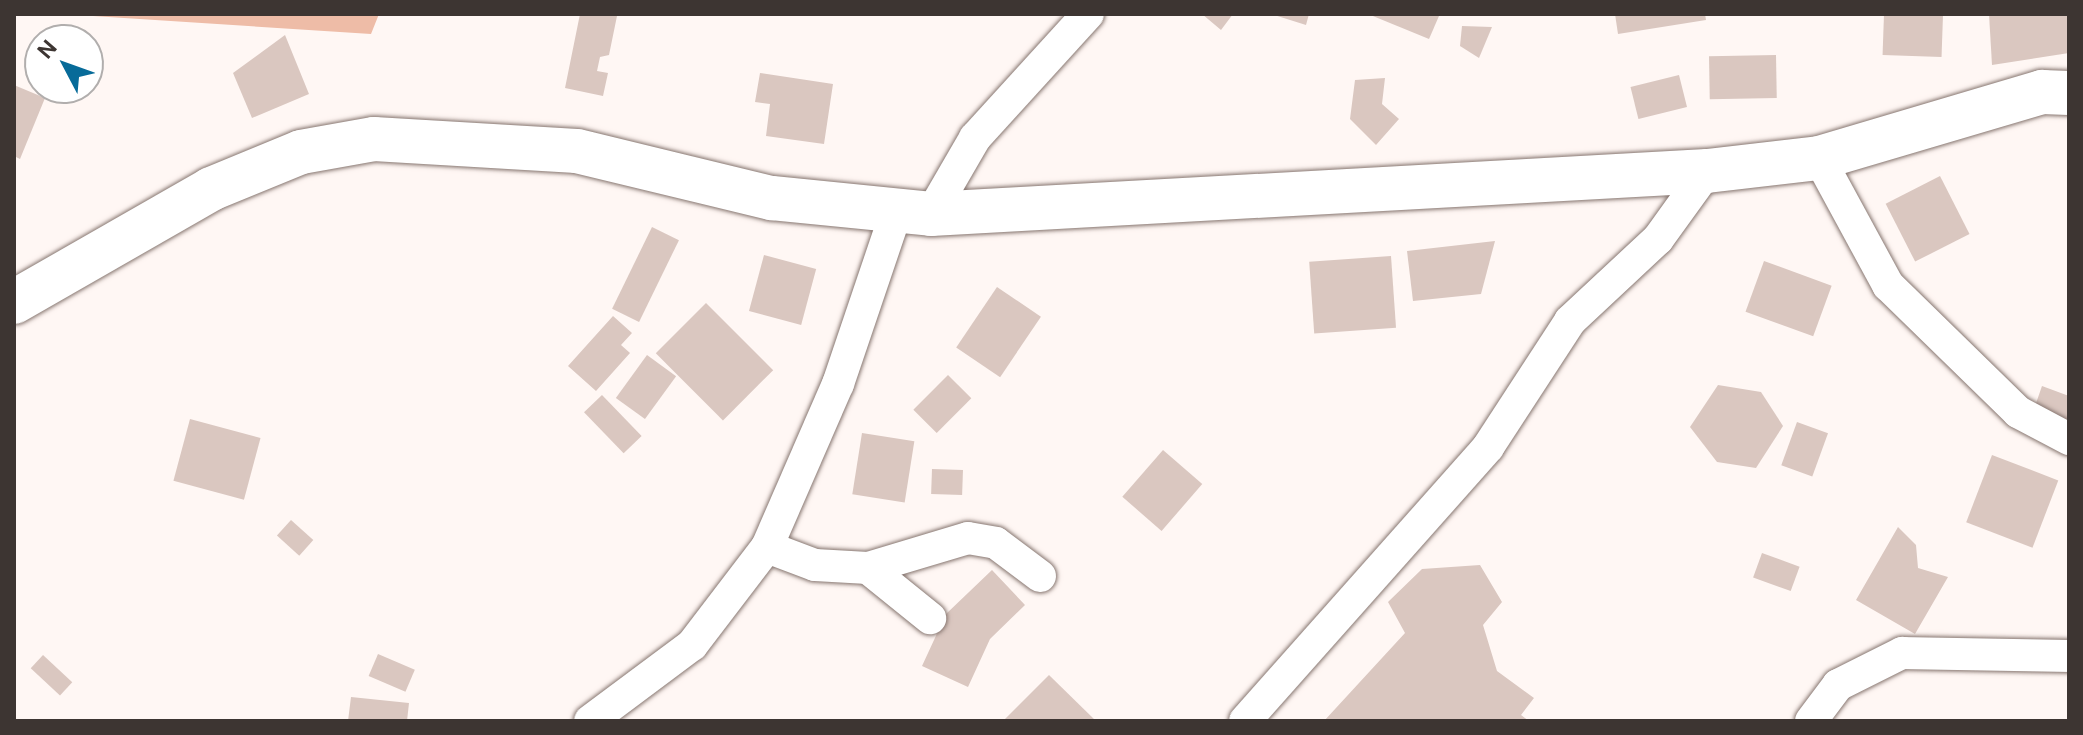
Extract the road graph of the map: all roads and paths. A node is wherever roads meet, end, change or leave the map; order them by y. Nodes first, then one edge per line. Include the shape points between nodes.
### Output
1 (1088, 14) edge
2 (2069, 93) edge
3 (1819, 158) junction
4 (1707, 171) junction
5 (914, 214) junction
6 (14, 302) edge
7 (2069, 439) edge
8 (767, 547) junction
9 (868, 568) junction
10 (1040, 576) dead end
11 (930, 618) dead end
12 (2069, 656) edge
13 (590, 721) edge
14 (1245, 721) edge
15 (1811, 721) edge

1 - 5 street
2 - 3 main road via 2042,92
3 - 4 main road
3 - 7 street via 1888,285 2018,412
4 - 5 main road
4 - 14 street via 1658,239 1570,321 1488,447
5 - 6 main road via 772,198 577,151 374,139 301,152 211,189
5 - 8 street
8 - 9 street via 815,565
8 - 13 street via 692,645
9 - 10 street via 968,538 996,543
9 - 11 street
12 - 15 street via 1902,653 1838,685

